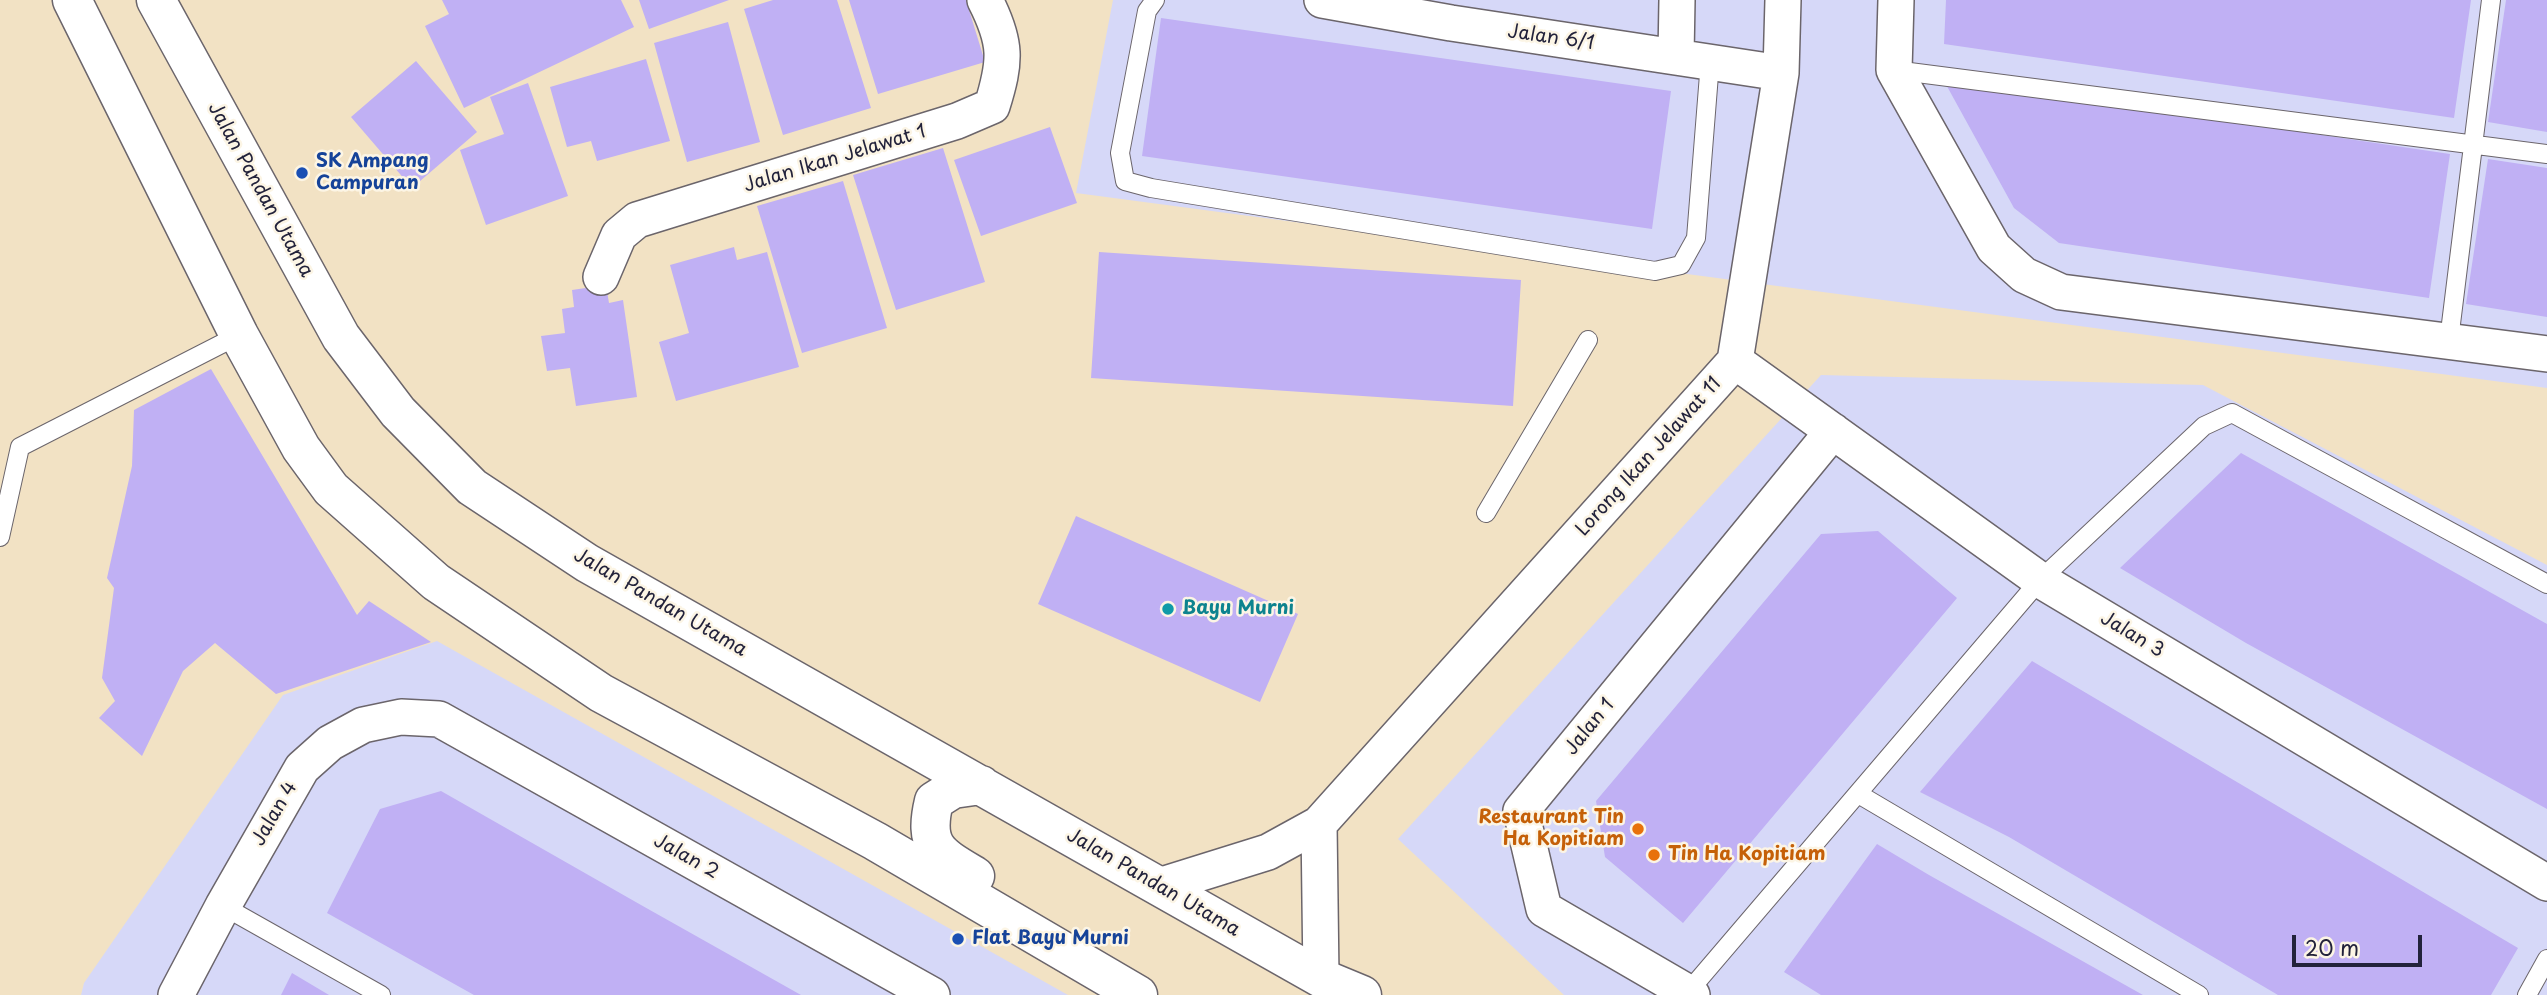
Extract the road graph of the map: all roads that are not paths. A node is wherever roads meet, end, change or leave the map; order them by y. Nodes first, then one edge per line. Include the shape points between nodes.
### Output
1 (72, 0) edge
2 (159, 0) edge
3 (985, 0) edge
4 (1155, 0) edge
5 (1322, 0) edge
6 (1677, 0) edge
7 (1783, 0) edge
8 (1896, 0) edge
9 (2491, 0) edge
10 (1451, 12) edge
11 (1675, 57) junction
12 (1710, 62) junction
13 (1894, 70) junction
14 (1781, 74) junction
15 (2473, 144) junction
16 (2547, 153) edge
17 (601, 277) dead end
18 (240, 335) junction
19 (1588, 340) dead end
20 (2449, 340) junction
21 (2547, 354) edge
22 (1735, 361) junction
23 (1833, 431) junction
24 (1486, 513) dead end
25 (0, 537) edge
26 (2040, 580) junction
27 (2547, 584) edge
28 (439, 719) joint
29 (981, 785) junction
30 (1860, 795) junction
31 (1319, 824) junction
32 (2547, 883) edge
33 (1159, 886) junction
34 (223, 906) junction
35 (2547, 959) edge
36 (1104, 976) junction
37 (1331, 987) edge
38 (1690, 994) edge
39 (176, 995) edge
40 (381, 995) edge
41 (932, 995) edge
42 (1138, 995) edge
43 (1362, 995) edge
44 (2199, 995) edge
45 (2527, 995) edge

1 - 18 main road
2 - 29 main road, Jalan Pandan Utama via 341,337 398,412 472,486 587,563
3 - 17 street, Jalan Ikan Jelawat 1 via 998,26 1003,69 992,106 957,121 637,220 619,235
4 - 12 lane via 1147,11 1120,153 1125,181 1655,271 1681,265 1696,238
5 - 10 street, Jalan 6/1
6 - 11 street
7 - 14 street, Lorong Ikan Jelawat 11
8 - 13 street
9 - 15 lane
10 - 11 street, Jalan 6/1
11 - 12 street, Jalan 6/1
12 - 14 street, Jalan 6/1
13 - 15 lane
13 - 20 street via 1994,248 2024,275 2061,292
14 - 22 street, Lorong Ikan Jelawat 11
15 - 16 lane
15 - 20 lane
18 - 25 lane via 20,447
18 - 36 main road via 301,448 331,489 436,582 601,693 875,841
19 - 24 lane
20 - 21 street
22 - 23 street, Jalan 3
22 - 31 street, Lorong Ikan Jelawat 11
23 - 26 street, Jalan 3
23 - 38 street, Jalan 1 via 1521,811 1544,909
26 - 27 lane via 2204,426 2232,413
26 - 30 lane
26 - 32 street, Jalan 3
28 - 34 street, Jalan 4 via 401,717 363,724 330,743 302,768
28 - 41 street, Jalan 2
29 - 33 main road, Jalan Pandan Utama
29 - 36 main road via 953,789 934,802 928,827 940,855 1069,933
30 - 38 lane
30 - 44 lane
31 - 33 street, Lorong Ikan Jelawat 11 via 1268,852
31 - 37 street
33 - 37 main road, Jalan Pandan Utama
34 - 39 street, Jalan 4
34 - 40 lane
35 - 45 lane
36 - 42 main road
37 - 43 main road, Jalan Pandan Utama

